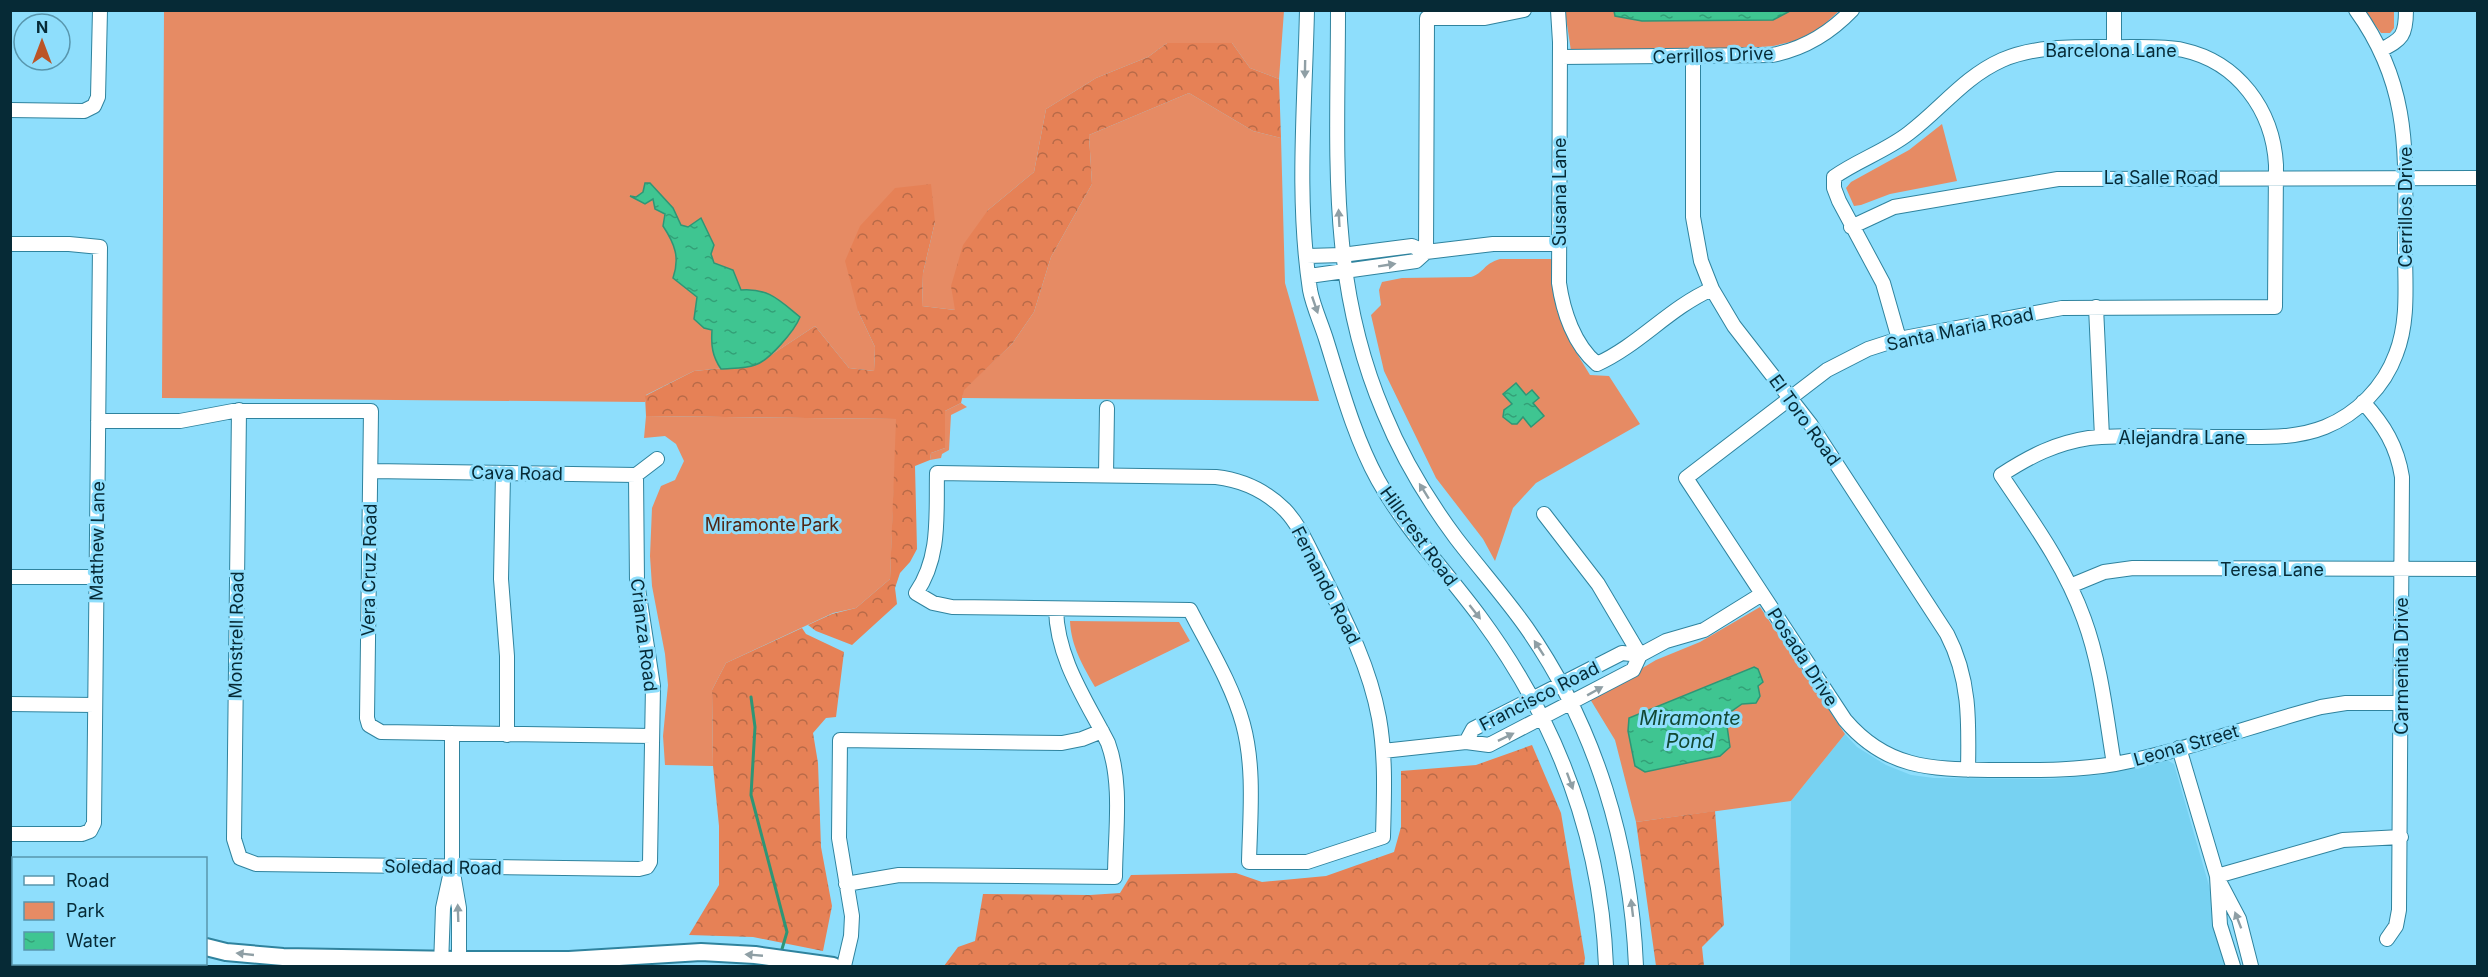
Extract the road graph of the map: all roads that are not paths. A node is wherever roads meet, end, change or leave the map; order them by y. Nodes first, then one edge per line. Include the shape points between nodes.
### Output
1 (100, 10) edge
2 (1307, 10) edge
3 (1338, 10) edge
4 (1524, 10) edge
5 (1558, 10) edge
6 (1852, 10) edge
7 (2114, 10) edge
8 (2356, 10) edge
9 (2406, 10) edge
10 (2114, 48) junction
11 (2380, 50) junction
12 (1560, 57) junction
13 (1693, 57) junction
14 (10, 111) edge
15 (2276, 178) junction
16 (2405, 178) junction
17 (2478, 178) edge
18 (1851, 227) junction
19 (10, 244) edge
20 (1559, 244) junction
21 (1426, 252) junction
22 (1342, 255) junction
23 (1307, 256) junction
24 (1344, 272) junction
25 (1309, 276) junction
26 (1712, 289) junction
27 (2096, 307) junction
28 (2275, 307) joint
29 (1899, 339) junction
30 (1790, 397) junction
31 (2363, 402) junction
32 (1107, 408) dead end
33 (238, 410) junction
34 (98, 421) junction
35 (2102, 436) junction
36 (657, 459) dead end
37 (371, 471) junction
38 (503, 473) junction
39 (636, 475) junction
40 (1106, 475) junction
41 (1686, 478) joint
42 (1544, 514) dead end
43 (2402, 569) junction
44 (2478, 569) edge
45 (10, 577) edge
46 (96, 577) junction
47 (2070, 586) junction
48 (1762, 594) junction
49 (1056, 609) junction
50 (1640, 655) junction
51 (1562, 685) junction
52 (1534, 699) junction
53 (2401, 703) junction
54 (10, 704) edge
55 (1572, 704) junction
56 (95, 705) junction
57 (1544, 718) junction
58 (1102, 731) junction
59 (452, 733) junction
60 (507, 735) junction
61 (652, 736) junction
62 (1466, 742) junction
63 (2179, 748) junction
64 (1383, 751) junction
65 (2114, 764) junction
66 (1968, 770) junction
67 (10, 834) edge
68 (2401, 837) junction
69 (240, 858) joint
70 (452, 867) junction
71 (647, 867) joint
72 (2217, 876) junction
73 (846, 884) junction
74 (2387, 939) dead end
75 (207, 947) edge
76 (442, 963) edge
77 (459, 963) edge
78 (833, 966) edge
79 (844, 966) edge
80 (1606, 966) edge
81 (1636, 966) edge
82 (2233, 966) edge
83 (2251, 966) edge

1 - 14 street via 98,97 94,106 84,111
2 -> 23 street, Hillcrest Road via 1303,208
22 -> 3 street, Hillcrest Road via 1338,200
4 - 21 street via 1485,18 1428,18
5 - 12 street, Susana Lane
6 - 13 street, Cerrillos Drive via 1825,34 1783,53
7 - 10 street
8 - 11 street, Cerrillos Drive
9 - 11 street via 2402,36
10 - 15 street, Barcelona Lane via 2182,50 2234,74 2250,91 2267,120 2274,142
10 - 18 street, Barcelona Lane via 2040,49 1994,64 1963,84 1905,137 1834,177 1834,188
11 - 16 street, Cerrillos Drive via 2401,110
12 - 13 street, Cerrillos Drive
12 - 20 street, Susana Lane
13 - 26 street, El Toro Road via 1693,217 1699,254
15 - 16 street, La Salle Road
15 - 18 street, La Salle Road via 2096,177 2040,181 1894,207
15 - 28 street, Barcelona Lane
16 - 17 street, La Salle Road
16 - 31 street, Cerrillos Drive via 2403,331 2391,365
18 - 29 street via 1882,283
19 - 34 street, Matthew Lane via 100,248
20 - 21 street via 1492,244
20 - 26 street, Susana Lane via 1559,282 1564,306 1588,357 1597,364 1627,347 1684,303
21 - 22 street via 1412,246
24 -> 21 street via 1416,261
22 - 23 street
22 - 24 street, Hillcrest Road
23 - 25 street, Hillcrest Road
24 - 25 street
51 -> 24 street, Hillcrest Road via 1518,617 1442,518 1405,458 1367,368
25 -> 52 street, Hillcrest Road via 1310,292 1356,432 1378,480 1415,536 1499,643
26 - 30 street, El Toro Road via 1730,320
27 - 28 street, Santa Maria Road
27 - 29 street, Santa Maria Road via 2046,311
27 - 35 street
29 - 30 street, Santa Maria Road via 1839,363
30 - 41 street, Santa Maria Road
30 - 66 street, El Toro Road via 1953,645 1967,694
31 - 35 street, Alejandra Lane via 2337,421 2296,435
31 - 43 street, Carmenita Drive via 2385,429 2398,457
32 - 40 street
33 - 34 street via 180,421
33 - 37 street, Vera Cruz Road via 371,411
33 - 69 street, Monstrell Road via 234,839
34 - 46 street, Matthew Lane
35 - 47 street, Alejandra Lane via 2053,446 2001,475
36 - 39 street
37 - 38 street, Cava Road
37 - 59 street, Vera Cruz Road via 367,718 372,728 381,732
38 - 39 street, Cava Road
38 - 60 street via 501,583 507,656
39 - 61 street, Crianza Road via 636,574 652,674
40 - 49 street, Fernando Road via 937,473 934,548 916,593 944,606
40 - 64 street, Fernando Road via 1224,478 1256,489 1286,511 1362,656 1377,709
41 - 48 street, Posada Drive
42 - 50 street via 1598,584
43 - 44 street, Teresa Lane
43 - 47 street, Teresa Lane via 2123,569
43 - 53 street, Carmenita Drive
45 - 46 street
46 - 56 street, Matthew Lane
47 - 65 street via 2095,657
48 - 50 street, Francisco Road via 1713,626 1666,641
48 - 66 street, Posada Drive via 1838,711 1861,737 1911,764
49 - 58 street via 1063,655
49 - 64 street, Fernando Road via 1190,610 1234,697 1244,726 1250,764 1249,862 1308,862 1383,837
50 - 51 street, Francisco Road via 1622,653
55 -> 50 street, Francisco Road via 1633,670
51 - 52 street, Francisco Road
51 - 55 street, Hillcrest Road
52 - 57 street, Hillcrest Road
52 - 62 street, Francisco Road via 1473,729
53 - 63 street, Leona Street via 2321,707
53 - 68 street, Carmenita Drive
54 - 56 street
55 - 57 street, Francisco Road
81 -> 55 street, Hillcrest Road via 1631,899 1620,841 1597,763
56 - 67 street, Matthew Lane via 94,823 82,834
62 -> 57 street, Francisco Road via 1490,746
57 -> 80 street, Hillcrest Road via 1570,778 1589,842 1600,899
58 - 73 street via 1062,743 840,740 839,838
58 - 73 street via 1115,775 1115,877 900,874
59 - 60 street
59 - 70 street
60 - 61 street
61 - 71 street, Crianza Road
62 - 64 street
63 - 65 street, Leona Street
63 - 72 street
65 - 66 street, Leona Street via 2055,770
68 - 72 street via 2343,840
68 - 74 street, Carmenita Drive via 2396,926
69 - 70 street, Soledad Road via 263,865
70 - 71 street, Soledad Road
70 - 76 street via 443,908
77 -> 70 street via 459,908
72 - 82 street via 2220,926
83 -> 72 street via 2239,919
73 - 79 street via 852,928
76 -> 75 main road via 283,957
76 - 77 main road
78 -> 77 main road via 702,952

